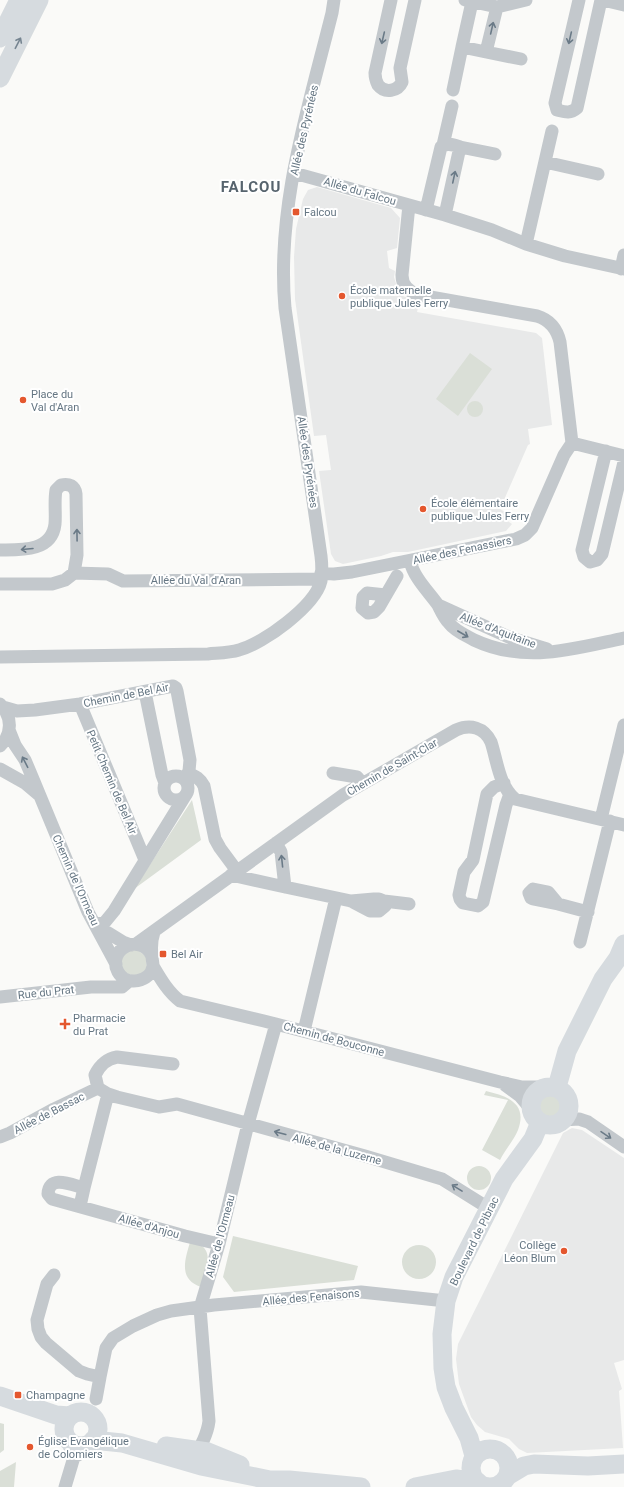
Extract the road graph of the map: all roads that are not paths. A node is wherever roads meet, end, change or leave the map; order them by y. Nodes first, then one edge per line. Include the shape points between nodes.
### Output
1 (19, 0) edge
2 (39, 0) edge
3 (334, 0) edge
4 (391, 0) edge
5 (415, 0) edge
6 (526, 0) edge
7 (579, 0) edge
8 (602, 0) edge
9 (468, 1) edge
10 (624, 5) edge
11 (496, 7) junction
12 (0, 38) edge
13 (462, 47) junction
14 (486, 52) junction
15 (521, 59) dead end
16 (562, 72) junction
17 (584, 77) junction
18 (0, 78) edge
19 (453, 90) dead end
20 (452, 106) dead end
21 (552, 131) dead end
22 (443, 145) junction
23 (460, 147) junction
24 (495, 154) dead end
25 (545, 162) junction
26 (294, 173) junction
27 (598, 174) dead end
28 (409, 205) junction
29 (426, 210) junction
30 (445, 215) junction
31 (526, 244) junction
32 (624, 255) edge
33 (622, 269) edge
34 (572, 443) junction
35 (606, 451) junction
36 (624, 456) edge
37 (624, 462) edge
38 (0, 550) edge
39 (410, 561) junction
40 (379, 567) junction
41 (74, 573) junction
42 (416, 574) junction
43 (321, 576) junction
44 (397, 576) junction
45 (0, 584) edge
46 (386, 595) dead end
47 (624, 638) edge
48 (0, 657) edge
49 (145, 692) junction
50 (80, 704) junction
51 (1, 705) edge
52 (35, 710) junction
53 (624, 725) edge
54 (10, 728) junction
55 (0, 746) edge
56 (620, 755) edge
57 (0, 769) edge
58 (333, 773) dead end
59 (186, 777) junction
60 (166, 783) junction
61 (362, 783) junction
62 (507, 788) junction
63 (38, 794) junction
64 (168, 796) junction
65 (185, 796) junction
66 (170, 820) junction
67 (606, 820) junction
68 (624, 825) edge
69 (276, 843) junction
70 (145, 860) junction
71 (470, 865) junction
72 (490, 870) junction
73 (234, 873) junction
74 (285, 887) junction
75 (336, 898) junction
76 (409, 904) dead end
77 (558, 904) dead end
78 (588, 912) junction
79 (96, 925) junction
80 (154, 932) junction
81 (580, 942) dead end
82 (134, 944) junction
83 (622, 954) edge
84 (152, 961) junction
85 (116, 966) junction
86 (132, 981) junction
87 (91, 988) junction
88 (171, 992) junction
89 (2, 997) edge
90 (276, 1024) junction
91 (304, 1031) junction
92 (173, 1064) dead end
93 (500, 1082) junction
94 (551, 1087) junction
95 (103, 1091) junction
96 (536, 1116) junction
97 (563, 1120) junction
98 (248, 1124) junction
99 (0, 1137) edge
100 (624, 1147) edge
101 (84, 1188) junction
102 (80, 1206) junction
103 (490, 1209) junction
104 (219, 1244) junction
105 (54, 1275) dead end
106 (446, 1301) junction
107 (200, 1308) junction
108 (100, 1376) junction
109 (0, 1396) edge
110 (96, 1399) dead end
111 (0, 1408) edge
112 (79, 1437) junction
113 (198, 1450) junction
114 (150, 1452) junction
115 (624, 1464) edge
116 (494, 1472) edge
117 (289, 1480) junction
118 (65, 1487) edge
119 (361, 1487) edge
120 (415, 1487) edge

1 - 12 street
18 -> 2 street
3 - 26 street, Allée des Pyrénées
4 -> 5 street via 375,73 382,89 389,90 396,89 402,82 400,68
6 - 11 street
7 -> 16 street
8 - 10 street
8 - 17 street
9 - 11 street
9 - 13 street
14 -> 11 street
13 - 14 street
13 - 19 street
14 - 15 street
16 - 17 street
16 - 17 street via 555,107 567,113 577,108
20 - 22 street
21 - 25 street
22 - 23 street
22 - 29 street
23 - 24 street
30 -> 23 street
25 - 27 street
25 - 31 street
26 - 28 street, Allée du Falcou
26 - 43 street, Allée des Pyrénées via 284,231 283,290 321,556
28 - 29 street, Allée du Falcou
28 - 34 street via 402,274 409,291 536,316 553,326 560,342
29 - 30 street, Allée du Falcou
30 - 31 street, Allée du Falcou
31 - 33 street, Allée du Falcou
32 - 33 street, Allée du Falcou
34 - 35 street
34 - 39 street, Allée des Fenassiers via 564,455 532,528 525,535
35 - 36 street
35 - 37 street via 582,550 584,557 590,562 597,560 602,554
41 -> 38 street via 77,555 76,490 70,484 62,485 56,490 55,524 48,540 34,548
39 - 40 street, Allée des Fenassiers
39 - 42 street, Allée d'Aquitaine
40 - 43 street, Allée des Fenassiers
40 - 44 street
41 - 43 street, Allée du Val d'Aran via 108,574 123,581
41 - 45 street via 65,580 52,584
42 - 44 street via 404,578
42 - 47 street, Allée d'Aquitaine via 438,605 522,642 560,651
43 - 48 street, Allée des Pyrénées via 315,592 289,621 256,643 240,650 208,654
44 - 46 street
49 - 50 street, Chemin de Bel Air
49 - 59 street, Chemin de Bel Air via 169,686 176,688 190,760
49 - 60 street via 162,775
50 - 52 street, Chemin de Bel Air
50 - 70 street, Petit Chemin de Bel Air
51 - 52 street, Chemin de Bel Air via 17,711
51 - 54 street, Chemin de l'Ormeau via 7,714
52 - 54 street, Chemin de Bel Air via 20,717
53 - 56 street
54 - 55 street
63 -> 54 street, Chemin de l'Ormeau via 25,760 15,745
56 - 67 street
57 - 63 street, Chemin de l'Ormeau via 25,783
58 - 61 street via 357,777
59 - 60 street via 177,776 168,779
59 - 65 street, Chemin de Bel Air via 188,788
59 - 73 street via 191,774 200,779 204,786 215,839
60 - 64 street via 165,792
61 - 62 street, Chemin de Saint-Clar via 456,730 469,727 479,729 489,738
61 - 69 street, Chemin de Saint-Clar
62 - 67 street via 520,801
62 - 71 street via 494,787 487,794
62 - 72 street via 506,805
63 - 79 street, Chemin de l'Ormeau via 88,912
64 - 65 street via 176,800
64 - 66 street
65 - 66 street
66 - 70 street
67 - 68 street
67 - 78 street
69 - 73 street, Chemin de Saint-Clar
74 -> 69 street via 281,852
70 - 79 street via 110,917
71 - 72 street
71 - 72 street via 464,872 459,895 465,904 478,906 483,902
73 - 74 street
73 - 80 street, Chemin de Saint-Clar
74 - 75 street
75 - 76 street via 377,911 384,908 384,901
75 - 91 street
77 - 78 street
78 - 81 street
79 - 82 street via 123,942
79 - 85 street, Chemin de l'Ormeau
80 - 82 street, Chemin de Saint-Clar
80 - 84 street via 151,944
82 - 84 street via 146,948
82 - 85 street via 122,949 116,956
83 - 94 street via 602,979
84 - 86 street via 150,973 145,979
84 - 88 street, Chemin de Bouconne
85 - 86 street via 122,977
85 - 87 street, Rue du Prat via 106,978
86 - 87 street, Rue du Prat via 122,987
86 - 88 street, Chemin de Bouconne
87 - 89 street, Rue du Prat
88 - 90 street, Chemin de Bouconne via 180,1000
90 - 91 street, Chemin de Bouconne
90 - 98 street, Allée de l'Ormeau
91 - 93 street, Chemin de Bouconne
92 - 95 street, Allée de Bassac via 117,1057 108,1059 95,1075
93 - 94 street, Chemin de Bouconne via 522,1087
93 - 96 street, Chemin de Bouconne via 520,1096
94 - 96 street via 537,1092 534,1096 531,1104
94 - 97 street via 566,1094 569,1099 569,1110
95 - 98 street, Allée de la Luzerne via 159,1107 178,1104
95 - 99 street, Allée de Bassac via 54,1109
95 - 101 street
96 - 97 street via 552,1125
96 - 103 street, Boulevard de Pibrac via 533,1139 504,1180
97 -> 100 street via 579,1119 588,1122
103 -> 98 street, Allée de la Luzerne via 442,1179
98 - 104 street, Allée de l'Ormeau
101 - 102 street
101 - 102 street, Allée d'Anjou via 60,1182 51,1185 49,1189 48,1194 52,1199
102 - 104 street, Allée d'Anjou
103 - 106 street, Boulevard de Pibrac via 454,1277
104 - 107 street, Allée de l'Ormeau
105 - 108 street via 46,1284 37,1320 40,1334 46,1343 79,1371
106 - 107 street, Allée des Fenaisons via 361,1292
106 - 116 street, Boulevard de Pibrac via 442,1334 446,1387 469,1438
107 - 108 street via 157,1315 117,1335 106,1348
107 - 113 street, Allée de l'Ormeau via 209,1421
108 - 110 street
109 - 112 street via 56,1415
111 - 112 street via 58,1427
112 - 113 street via 102,1428 153,1444
112 - 114 street via 122,1443
112 - 118 street
113 - 114 street via 189,1456 163,1451
113 - 117 street
114 - 117 street via 232,1473 270,1480
115 - 116 street via 534,1464
116 - 120 street
117 - 119 street

